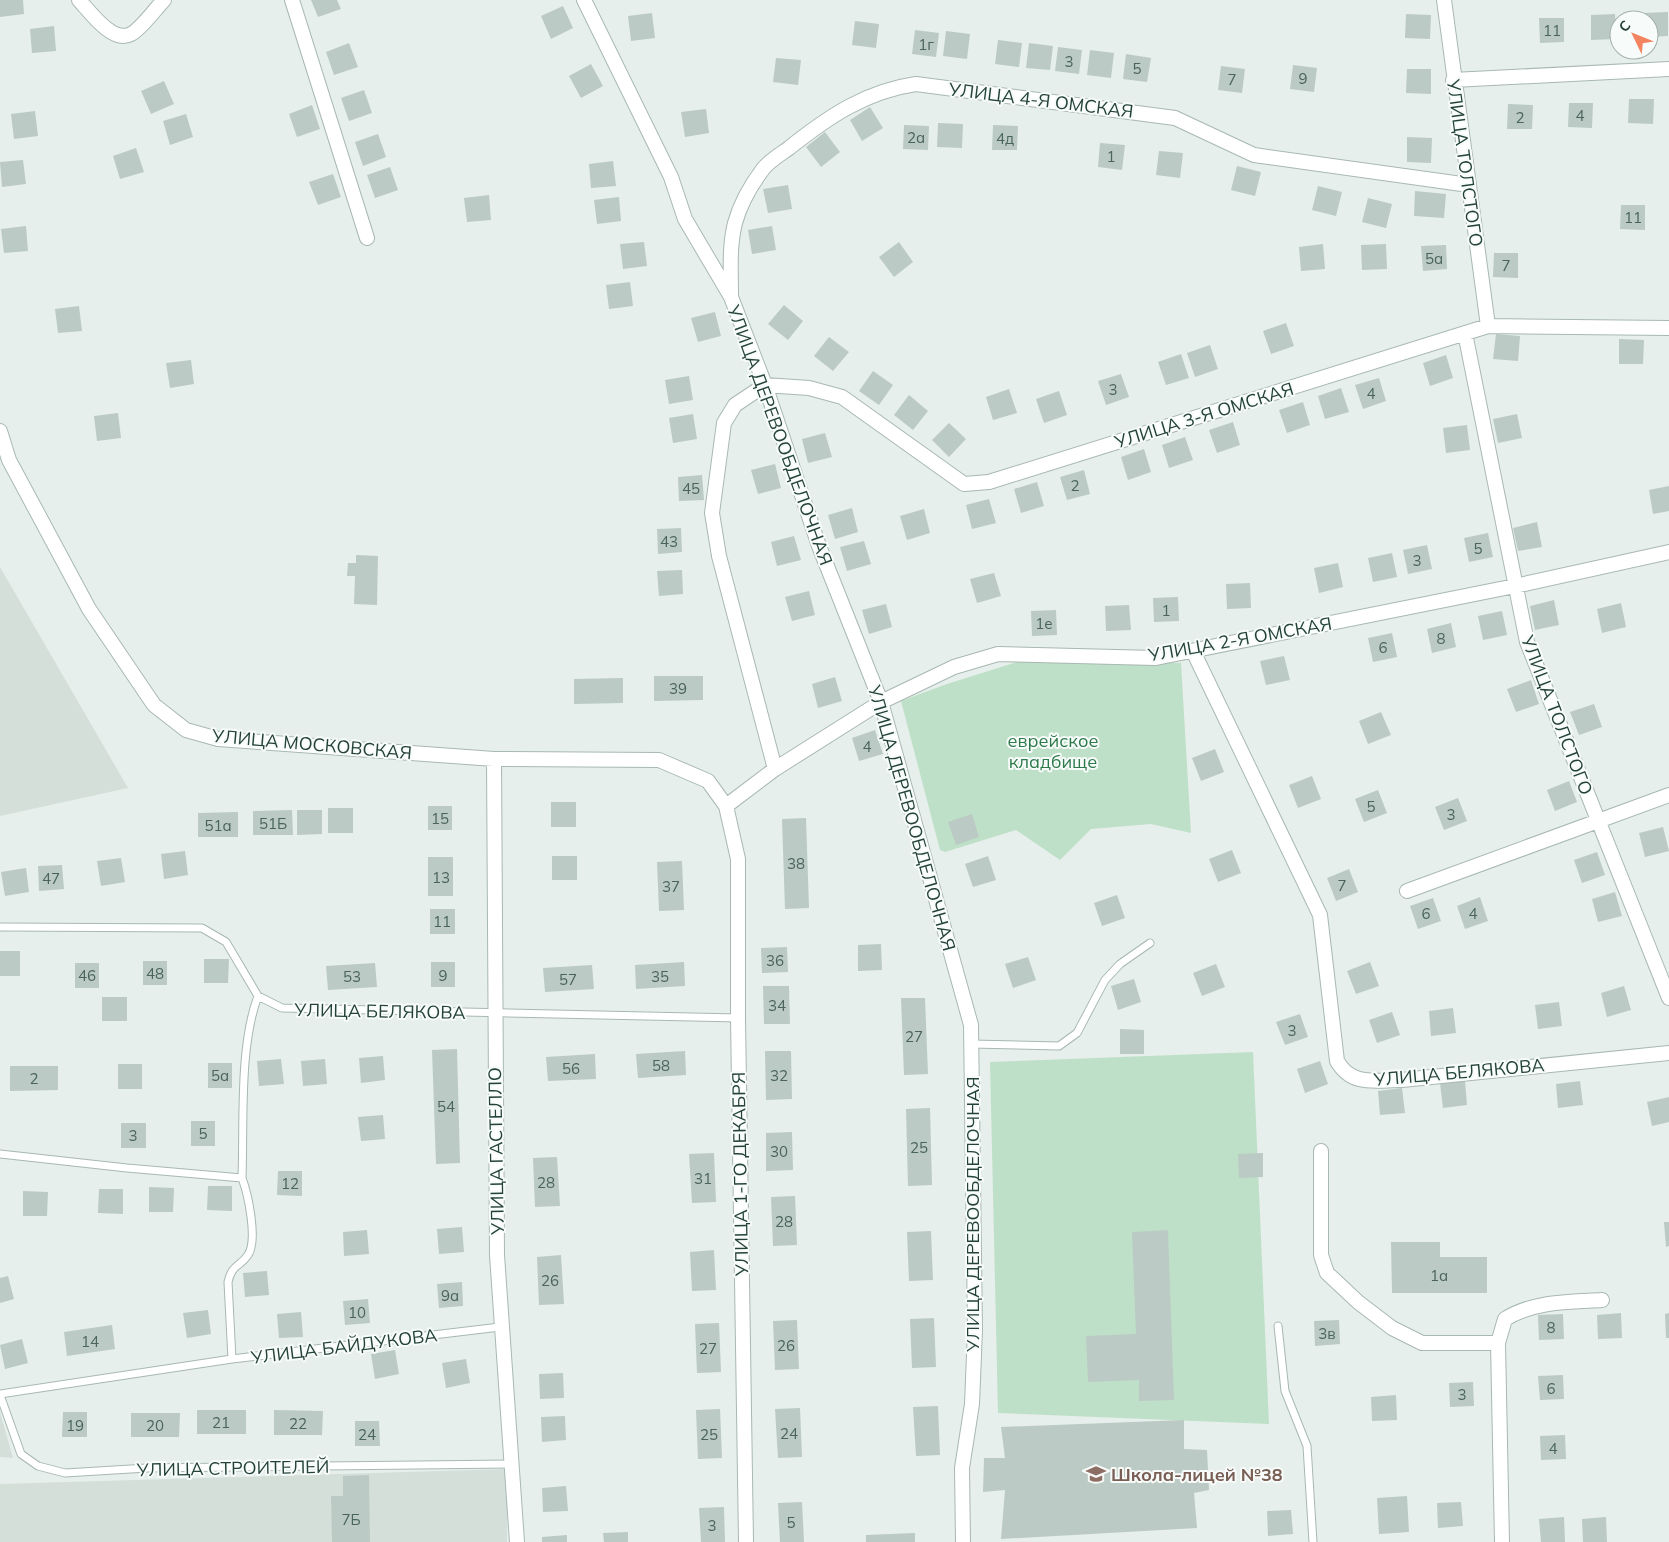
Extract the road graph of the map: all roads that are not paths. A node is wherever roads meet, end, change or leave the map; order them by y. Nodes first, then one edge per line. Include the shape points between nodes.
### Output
1 (79, 0) edge
2 (164, 0) edge
3 (292, 0) edge
4 (584, 0) edge
5 (1444, 0) edge
6 (1669, 69) edge
7 (1453, 80) junction
8 (1469, 185) junction
9 (367, 238) dead end
10 (731, 297) junction
11 (1488, 326) junction
12 (1669, 328) edge
13 (1465, 333) junction
14 (765, 386) junction
15 (0, 431) edge
16 (1669, 552) edge
17 (1515, 586) junction
18 (1193, 651) junction
19 (881, 702) junction
20 (494, 759) junction
21 (775, 769) junction
22 (1669, 795) edge
23 (726, 806) junction
24 (1597, 823) junction
25 (1407, 891) dead end
26 (0, 927) edge
27 (1150, 943) dead end
28 (258, 996) junction
29 (1669, 998) edge
30 (494, 1014) junction
31 (738, 1018) junction
32 (970, 1044) junction
33 (1669, 1053) edge
34 (1321, 1151) dead end
35 (0, 1154) edge
36 (242, 1178) junction
37 (1602, 1300) dead end
38 (1278, 1326) dead end
39 (500, 1327) junction
40 (1498, 1342) junction
41 (232, 1359) junction
42 (0, 1394) edge
43 (513, 1464) junction
44 (517, 1542) edge
45 (746, 1542) edge
46 (963, 1542) edge
47 (1313, 1542) edge
48 (1502, 1542) edge

1 - 2 street via 101,25 118,36 131,34
3 - 9 street
4 - 10 street, УЛИЦА ДЕРЕВООБДЕЛОЧНАЯ via 671,177 685,219
5 - 7 street, УЛИЦА ТОЛСТОГО
6 - 7 street
7 - 8 street, УЛИЦА ТОЛСТОГО
8 - 10 street, УЛИЦА 4-Я ОМСКАЯ via 1254,155 1175,118 916,84 894,87 845,108 815,127 764,168 746,196 736,222 731,249
8 - 11 street, УЛИЦА ТОЛСТОГО
10 - 14 street, УЛИЦА ДЕРЕВООБДЕЛОЧНАЯ
11 - 12 street, УЛИЦА 3-Я ОМСКАЯ
11 - 13 street, УЛИЦА 3-Я ОМСКАЯ
13 - 14 street, УЛИЦА 3-Я ОМСКАЯ via 976,484 964,484 842,397 808,388
13 - 17 street, УЛИЦА ТОЛСТОГО
14 - 19 street, УЛИЦА ДЕРЕВООБДЕЛОЧНАЯ via 819,546
14 - 21 street via 734,405 724,423 712,513 719,556
15 - 20 street, УЛИЦА МОСКОВСКАЯ via 9,460 89,609 154,705 186,730 218,739
16 - 17 street, УЛИЦА 2-Я ОМСКАЯ
17 - 18 street, УЛИЦА 2-Я ОМСКАЯ
17 - 24 street, УЛИЦА ТОЛСТОГО via 1527,642
18 - 19 street, УЛИЦА 2-Я ОМСКАЯ via 1156,658 998,654 954,667
18 - 33 street, УЛИЦА БЕЛЯКОВА via 1320,915 1338,1061 1344,1073 1358,1080 1402,1080
19 - 21 street, УЛИЦА 2-Я ОМСКАЯ
19 - 32 street, УЛИЦА ДЕРЕВООБДЕЛОЧНАЯ via 971,1025
20 - 23 street, УЛИЦА МОСКОВСКАЯ via 659,760 708,781
20 - 30 street, УЛИЦА ГАСТЕЛЛО
21 - 23 street, УЛИЦА 2-Я ОМСКАЯ
22 - 24 street
23 - 31 street, УЛИЦА 1-ГО ДЕКАБРЯ via 738,859
24 - 25 street
24 - 29 street, УЛИЦА ТОЛСТОГО
26 - 28 lane via 202,928 226,942
27 - 32 lane via 1120,964 1105,980 1077,1033 1059,1046
28 - 30 lane, УЛИЦА БЕЛЯКОВА via 282,1008
28 - 36 lane, УЛИЦА БАЙДУКОВА via 248,1034
30 - 31 lane, УЛИЦА БЕЛЯКОВА
30 - 39 street, УЛИЦА ГАСТЕЛЛО
31 - 45 street, УЛИЦА 1-ГО ДЕКАБРЯ
32 - 46 street, УЛИЦА ДЕРЕВООБДЕЛОЧНАЯ via 974,1330 972,1404 962,1468
34 - 40 street via 1321,1255 1327,1273 1392,1328 1422,1343
35 - 36 lane
36 - 41 lane, УЛИЦА БАЙДУКОВА via 248,1198 252,1237 248,1254 230,1272 228,1282
37 - 40 street via 1539,1305 1518,1311 1504,1319
38 - 47 lane via 1285,1391 1307,1446
39 - 41 lane, УЛИЦА БАЙДУКОВА
39 - 43 street, УЛИЦА ГАСТЕЛЛО
40 - 48 street
41 - 42 lane
42 - 43 lane, УЛИЦА СТРОИТЕЛЕЙ via 21,1454 38,1466 65,1473 147,1468
43 - 44 street, УЛИЦА ГАСТЕЛЛО

